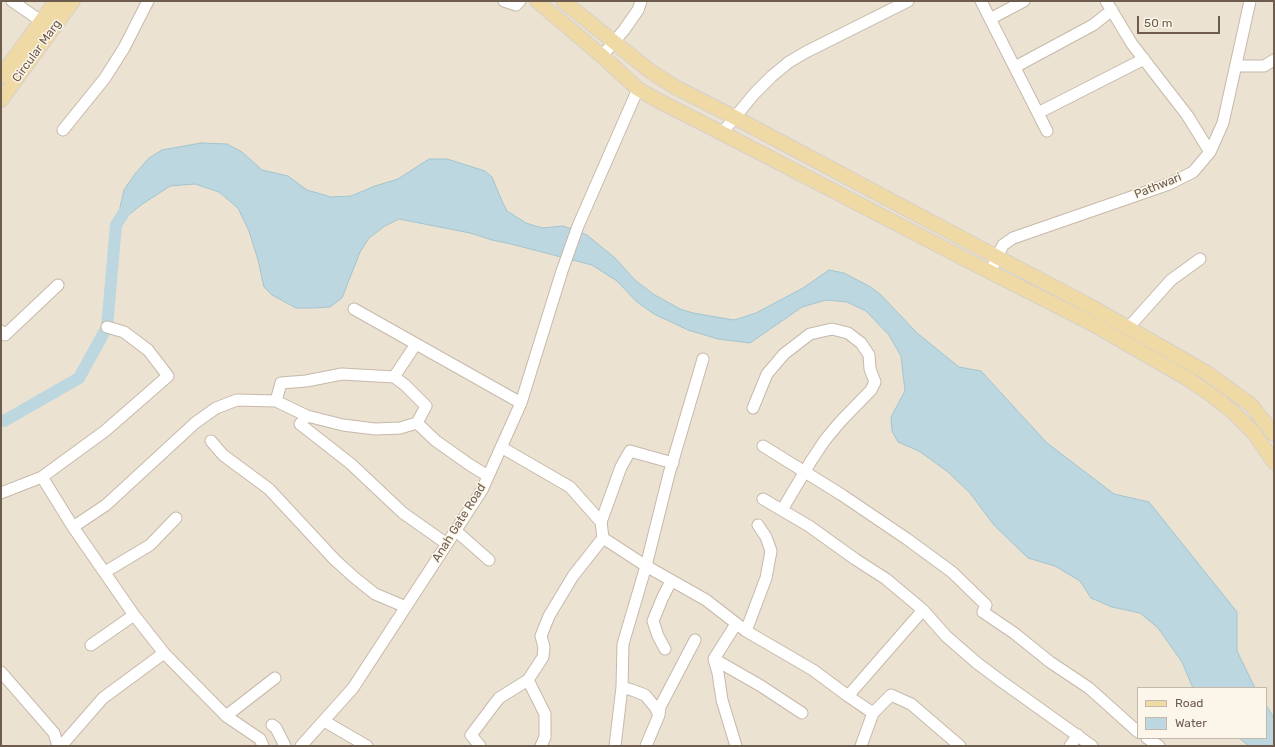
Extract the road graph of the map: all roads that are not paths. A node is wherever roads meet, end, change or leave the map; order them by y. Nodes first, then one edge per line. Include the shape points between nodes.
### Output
1 (12, 1) edge
2 (56, 1) edge
3 (73, 1) edge
4 (148, 1) edge
5 (504, 1) edge
6 (520, 1) edge
7 (537, 1) edge
8 (563, 1) edge
9 (641, 1) edge
10 (908, 1) edge
11 (981, 1) edge
12 (1024, 1) edge
13 (1250, 1) edge
14 (1109, 5) edge
15 (990, 19) junction
16 (41, 21) junction
17 (613, 42) junction
18 (602, 56) junction
19 (633, 58) junction
20 (1144, 59) junction
21 (1274, 60) edge
22 (1236, 66) junction
23 (1015, 67) junction
24 (621, 73) junction
25 (655, 74) junction
26 (1, 76) edge
27 (641, 91) junction
28 (1, 100) edge
29 (1038, 113) junction
30 (734, 117) junction
31 (63, 130) dead end
32 (1047, 131) dead end
33 (722, 133) junction
34 (1210, 152) junction
35 (997, 257) junction
36 (1200, 259) dead end
37 (990, 272) junction
38 (58, 285) dead end
39 (354, 309) dead end
40 (107, 327) dead end
41 (1128, 328) junction
42 (1, 331) edge
43 (416, 344) junction
44 (703, 359) dead end
45 (394, 377) junction
46 (276, 401) junction
47 (521, 403) junction
48 (753, 408) dead end
49 (307, 416) junction
50 (417, 423) junction
51 (1274, 434) edge
52 (211, 441) dead end
53 (763, 446) dead end
54 (501, 447) junction
55 (673, 462) junction
56 (1274, 462) edge
57 (805, 471) junction
58 (488, 476) junction
59 (42, 477) junction
60 (1, 493) edge
61 (763, 499) dead end
62 (782, 510) junction
63 (176, 518) dead end
64 (601, 522) junction
65 (758, 525) dead end
66 (73, 527) junction
67 (455, 530) junction
68 (603, 538) junction
69 (447, 544) junction
70 (489, 560) dead end
71 (646, 566) junction
72 (105, 572) junction
73 (672, 580) junction
74 (406, 607) junction
75 (923, 610) junction
76 (134, 614) junction
77 (736, 624) junction
78 (746, 631) junction
79 (695, 640) dead end
80 (91, 644) dead end
81 (665, 649) dead end
82 (164, 653) junction
83 (714, 659) junction
84 (1, 672) edge
85 (275, 678) dead end
86 (528, 680) junction
87 (622, 687) junction
88 (848, 696) junction
89 (873, 713) junction
90 (802, 714) dead end
91 (658, 715) junction
92 (226, 716) junction
93 (324, 721) junction
94 (272, 725) dead end
95 (1137, 731) edge
96 (1078, 735) junction
97 (1148, 739) edge
98 (949, 742) edge
99 (60, 746) edge
100 (263, 746) edge
101 (285, 746) edge
102 (302, 746) edge
103 (367, 746) edge
104 (480, 746) edge
105 (541, 746) edge
106 (615, 746) edge
107 (646, 746) edge
108 (736, 746) edge
109 (861, 746) edge
110 (960, 746) edge
111 (1070, 746) edge
112 (1092, 746) edge
113 (1159, 746) edge

1 - 16 street
2 - 16 main road, Circular Marg
3 - 28 main road, Circular Marg
4 - 31 street via 109,72
5 - 6 street via 516,4
7 - 18 main road
8 - 17 main road
9 - 17 street via 638,10
10 - 30 street via 789,62 754,94
11 - 15 street
12 - 15 street
13 - 22 street, Pathwari
14 - 20 street
14 - 23 street via 1093,25
15 - 23 street
16 - 26 main road, Circular Marg
17 - 18 street
17 - 19 main road
18 - 24 main road
19 - 24 main road via 625,56 620,59 618,65
19 - 25 main road
20 - 29 street
20 - 34 street via 1187,115
21 - 22 street via 1264,66
22 - 34 street, Pathwari via 1223,123
23 - 29 street
24 - 27 main road
25 - 27 main road via 660,82 658,89 650,94
25 - 30 main road
27 - 33 main road
27 - 47 street, Anah Gate Road via 578,226
29 - 32 street
30 - 33 street
30 - 35 main road
33 - 37 main road
34 - 35 street, Pathwari via 1193,172 1169,184 1013,238 1003,246
35 - 37 street, Pathwari
35 - 41 main road
36 - 41 street via 1171,280
37 - 56 main road via 1091,322 1188,379 1234,413 1254,433
38 - 42 street via 5,335
39 - 43 street
40 - 59 street via 124,332 148,350 168,376 105,431
41 - 51 main road via 1207,373 1231,390 1251,405
43 - 45 street
43 - 47 street
44 - 55 street
45 - 46 street via 342,374 281,383
45 - 50 street via 426,406
46 - 49 street
46 - 66 street via 237,400 216,408 180,435 106,505
47 - 54 street, Anah Gate Road
48 - 57 street via 767,374 784,354 810,334 832,329 848,333 861,343 868,355 875,382 871,390 825,440
49 - 50 street via 343,425 375,429 400,428
49 - 69 street via 300,424 351,464 403,513
50 - 58 street via 436,441
52 - 74 street via 223,455 269,489 355,578 374,594
53 - 57 street
54 - 58 street, Anah Gate Road
54 - 64 street via 570,486
55 - 64 street via 630,451 621,467
55 - 71 street
57 - 62 street
57 - 95 street via 952,572 986,605 983,612 1089,688
58 - 67 street, Anah Gate Road via 482,490
59 - 60 street
59 - 66 street
61 - 62 street
62 - 75 street via 886,579
63 - 72 street via 150,545
64 - 68 street
65 - 78 street via 772,551 766,578
66 - 72 street
67 - 69 street, Anah Gate Road
67 - 70 street
68 - 71 street
68 - 86 street via 573,576 548,616 541,636 543,657
69 - 74 street, Anah Gate Road
71 - 73 street
71 - 87 street via 623,644
72 - 76 street
73 - 77 street via 706,600
73 - 81 street via 653,621
74 - 93 street, Anah Gate Road via 353,688
75 - 88 street
75 - 96 street via 946,636 977,662
76 - 80 street
76 - 82 street
77 - 78 street
77 - 83 street
78 - 88 street via 813,670
79 - 91 street
82 - 92 street
82 - 99 street via 104,698
83 - 90 street via 761,686
83 - 108 street via 722,700
84 - 99 street via 54,733
85 - 92 street
86 - 104 street via 499,698 471,735
86 - 105 street via 545,714 545,737
87 - 91 street via 645,695
87 - 106 street
88 - 89 street
89 - 98 street via 891,695 911,704
89 - 109 street
91 - 107 street
92 - 100 street via 260,739
93 - 102 street, Anah Gate Road
93 - 103 street
94 - 101 street
96 - 111 street
96 - 112 street
97 - 113 street
98 - 110 street

